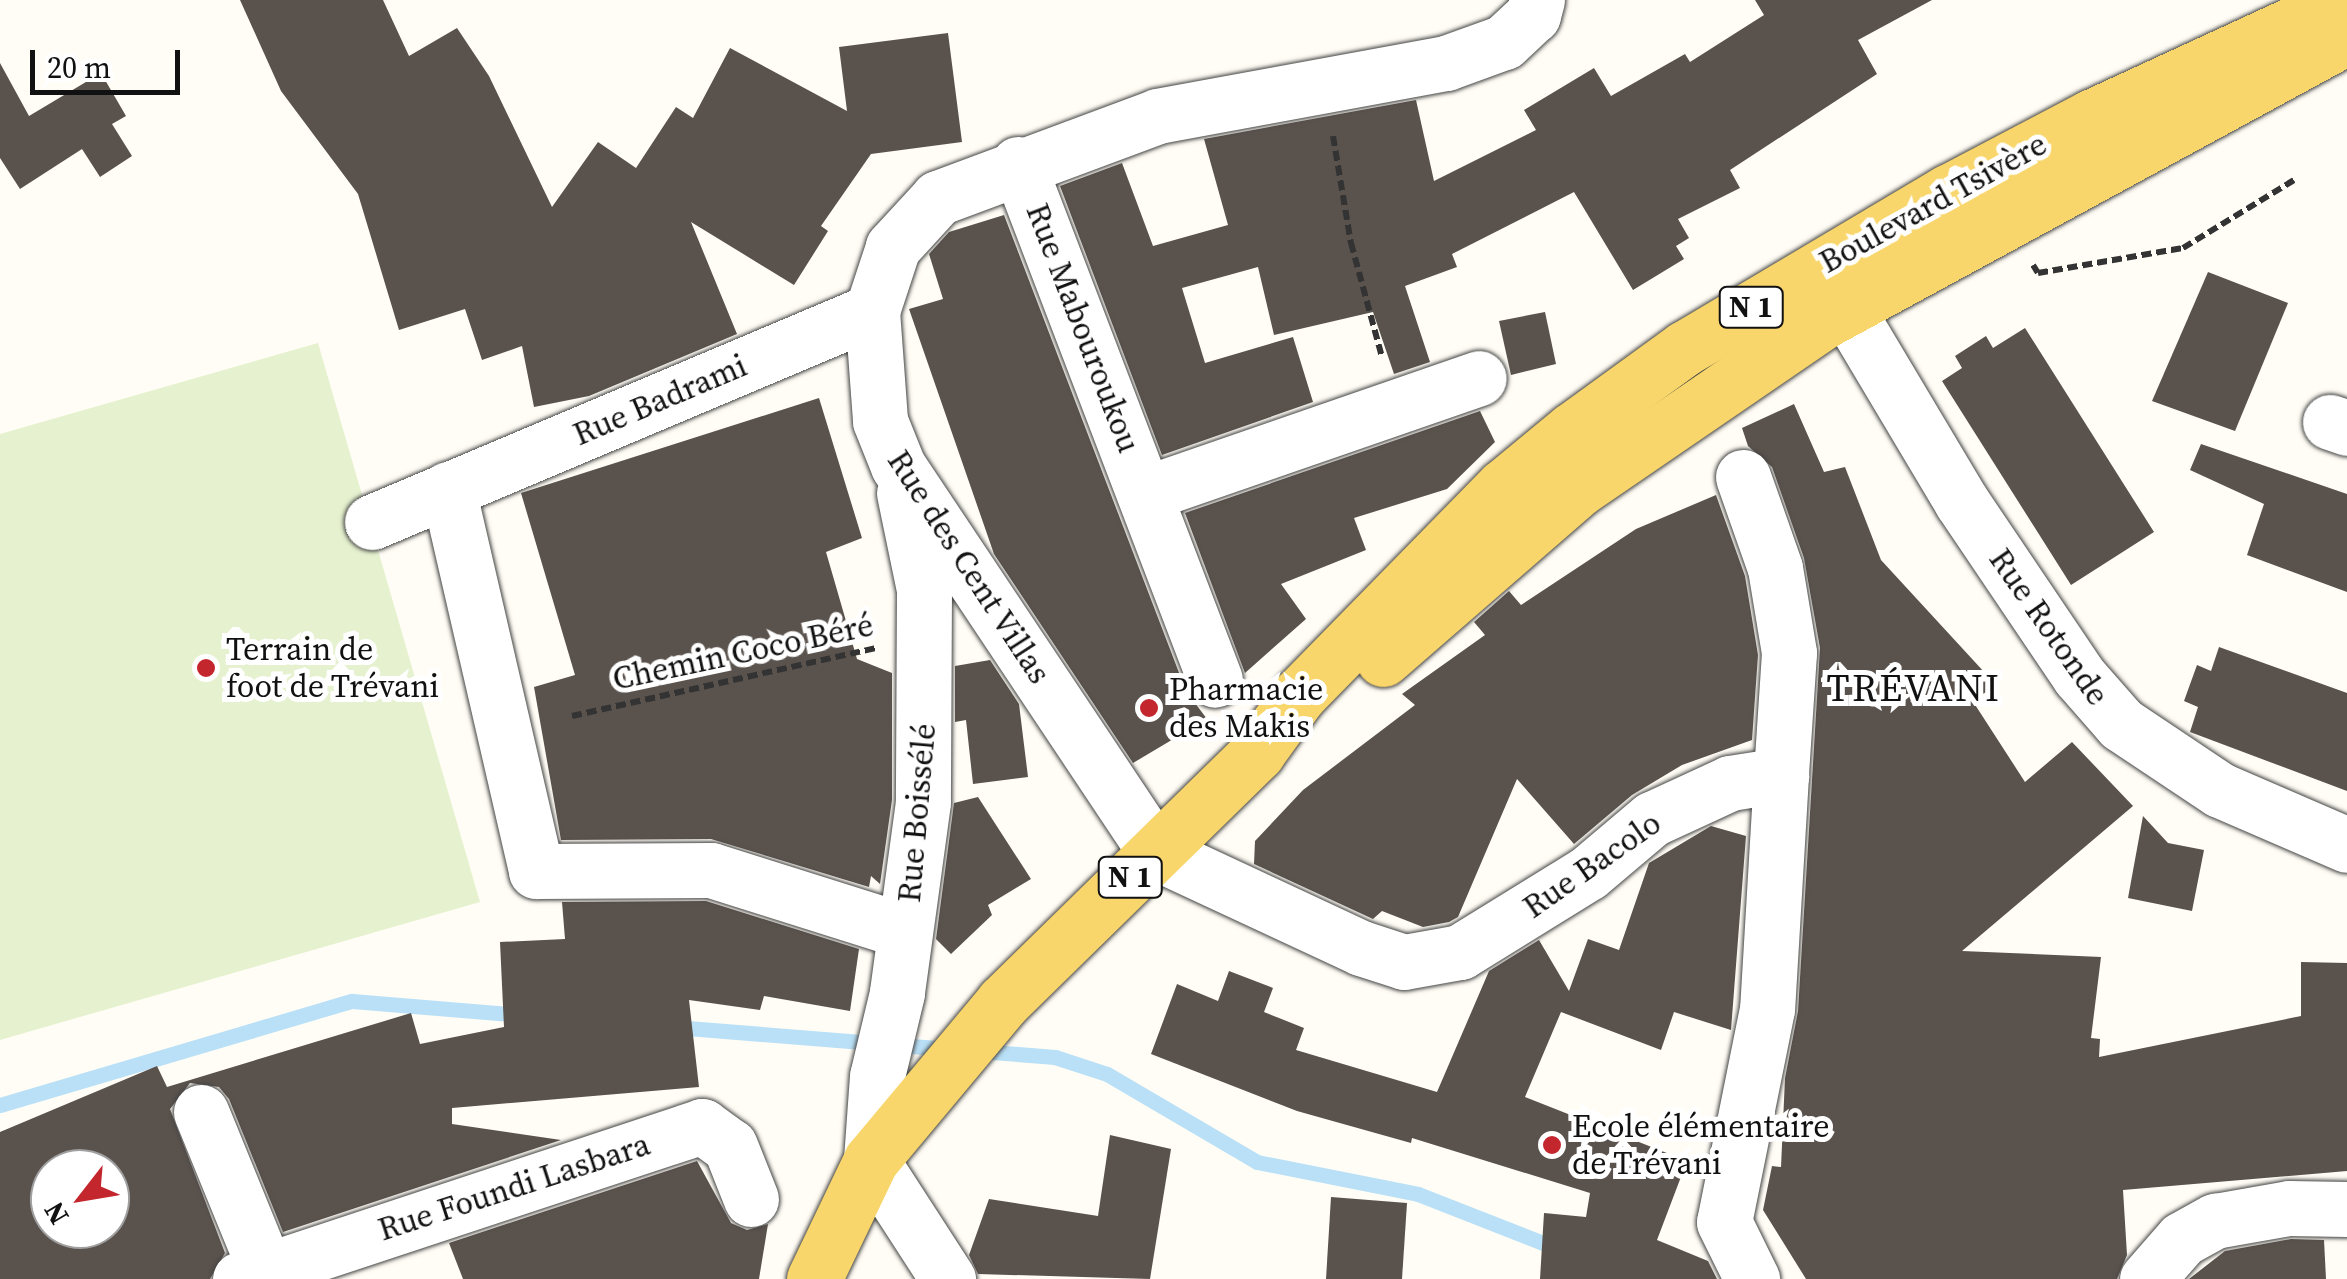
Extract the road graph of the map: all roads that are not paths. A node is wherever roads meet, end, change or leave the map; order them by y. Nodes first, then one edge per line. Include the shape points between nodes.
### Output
1 (1537, 0) edge
2 (2346, 0) edge
3 (2347, 37) edge
4 (1018, 164) junction
5 (1999, 195) junction
6 (1755, 304) junction
7 (1846, 308) junction
8 (872, 311) junction
9 (1479, 378) dead end
10 (898, 466) junction
11 (1743, 477) dead end
12 (448, 489) junction
13 (1147, 493) junction
14 (372, 522) dead end
15 (1215, 680) dead end
16 (1258, 753) junction
17 (1781, 776) junction
18 (2347, 844) edge
19 (1156, 852) junction
20 (906, 931) junction
21 (896, 1092) junction
22 (201, 1112) dead end
23 (871, 1160) junction
24 (751, 1199) dead end
25 (2347, 1209) edge
26 (257, 1276) edge
27 (1748, 1278) edge
28 (814, 1279) edge
29 (948, 1279) edge
30 (2147, 1279) edge

1 - 4 street, Rue des Cent Villas via 1533,15 1504,42 1446,63 1158,116
2 - 5 main road, Boulevard Tsivère / N 1
3 - 5 main road, Boulevard Tsivère / N 1
4 - 8 street, Rue des Cent Villas via 938,198 893,248
4 - 13 street, Rue Mabouroukou
5 - 6 main road, Boulevard Tsivère / N 1
5 - 7 main road, N 1 via 1852,270
6 - 7 main road, N 1
6 - 16 main road, Boulevard Tsivère / N 1 via 1595,412 1503,488 1299,695
7 - 16 main road, Boulevard Tsivère / N 1 via 1580,488 1318,718
7 - 18 street, Rue Rotonde via 1962,501 2079,676 2120,724 2220,790
8 - 10 street, Rue des Cent Villas via 880,421
8 - 12 street, Rue Badrami
9 - 13 street, Rue Mabouroukou
10 - 19 street, Rue des Cent Villas
10 - 20 street, Rue Boissélé via 924,590 925,639 923,802
11 - 17 street via 1775,568 1789,653
12 - 14 street, Rue Badrami
12 - 20 street via 536,871 711,870
13 - 15 street, Rue Mabouroukou
16 - 19 main road, Boulevard Tsivère / N 1
17 - 19 street, Rue Bacolo via 1730,784 1652,819 1588,874 1460,952 1404,962 1247,899
17 - 27 street via 1766,1009 1724,1222
19 - 21 main road, Boulevard Tsivère / N 1 via 1003,1002
20 - 21 street, Rue Boissélé via 896,993
21 - 23 main road, N 1
22 - 26 street
23 - 28 main road, N 1
23 - 29 street
24 - 26 street, Rue Foundi Lasbara via 730,1146 702,1126
25 - 30 street via 2289,1208 2216,1221 2182,1240

